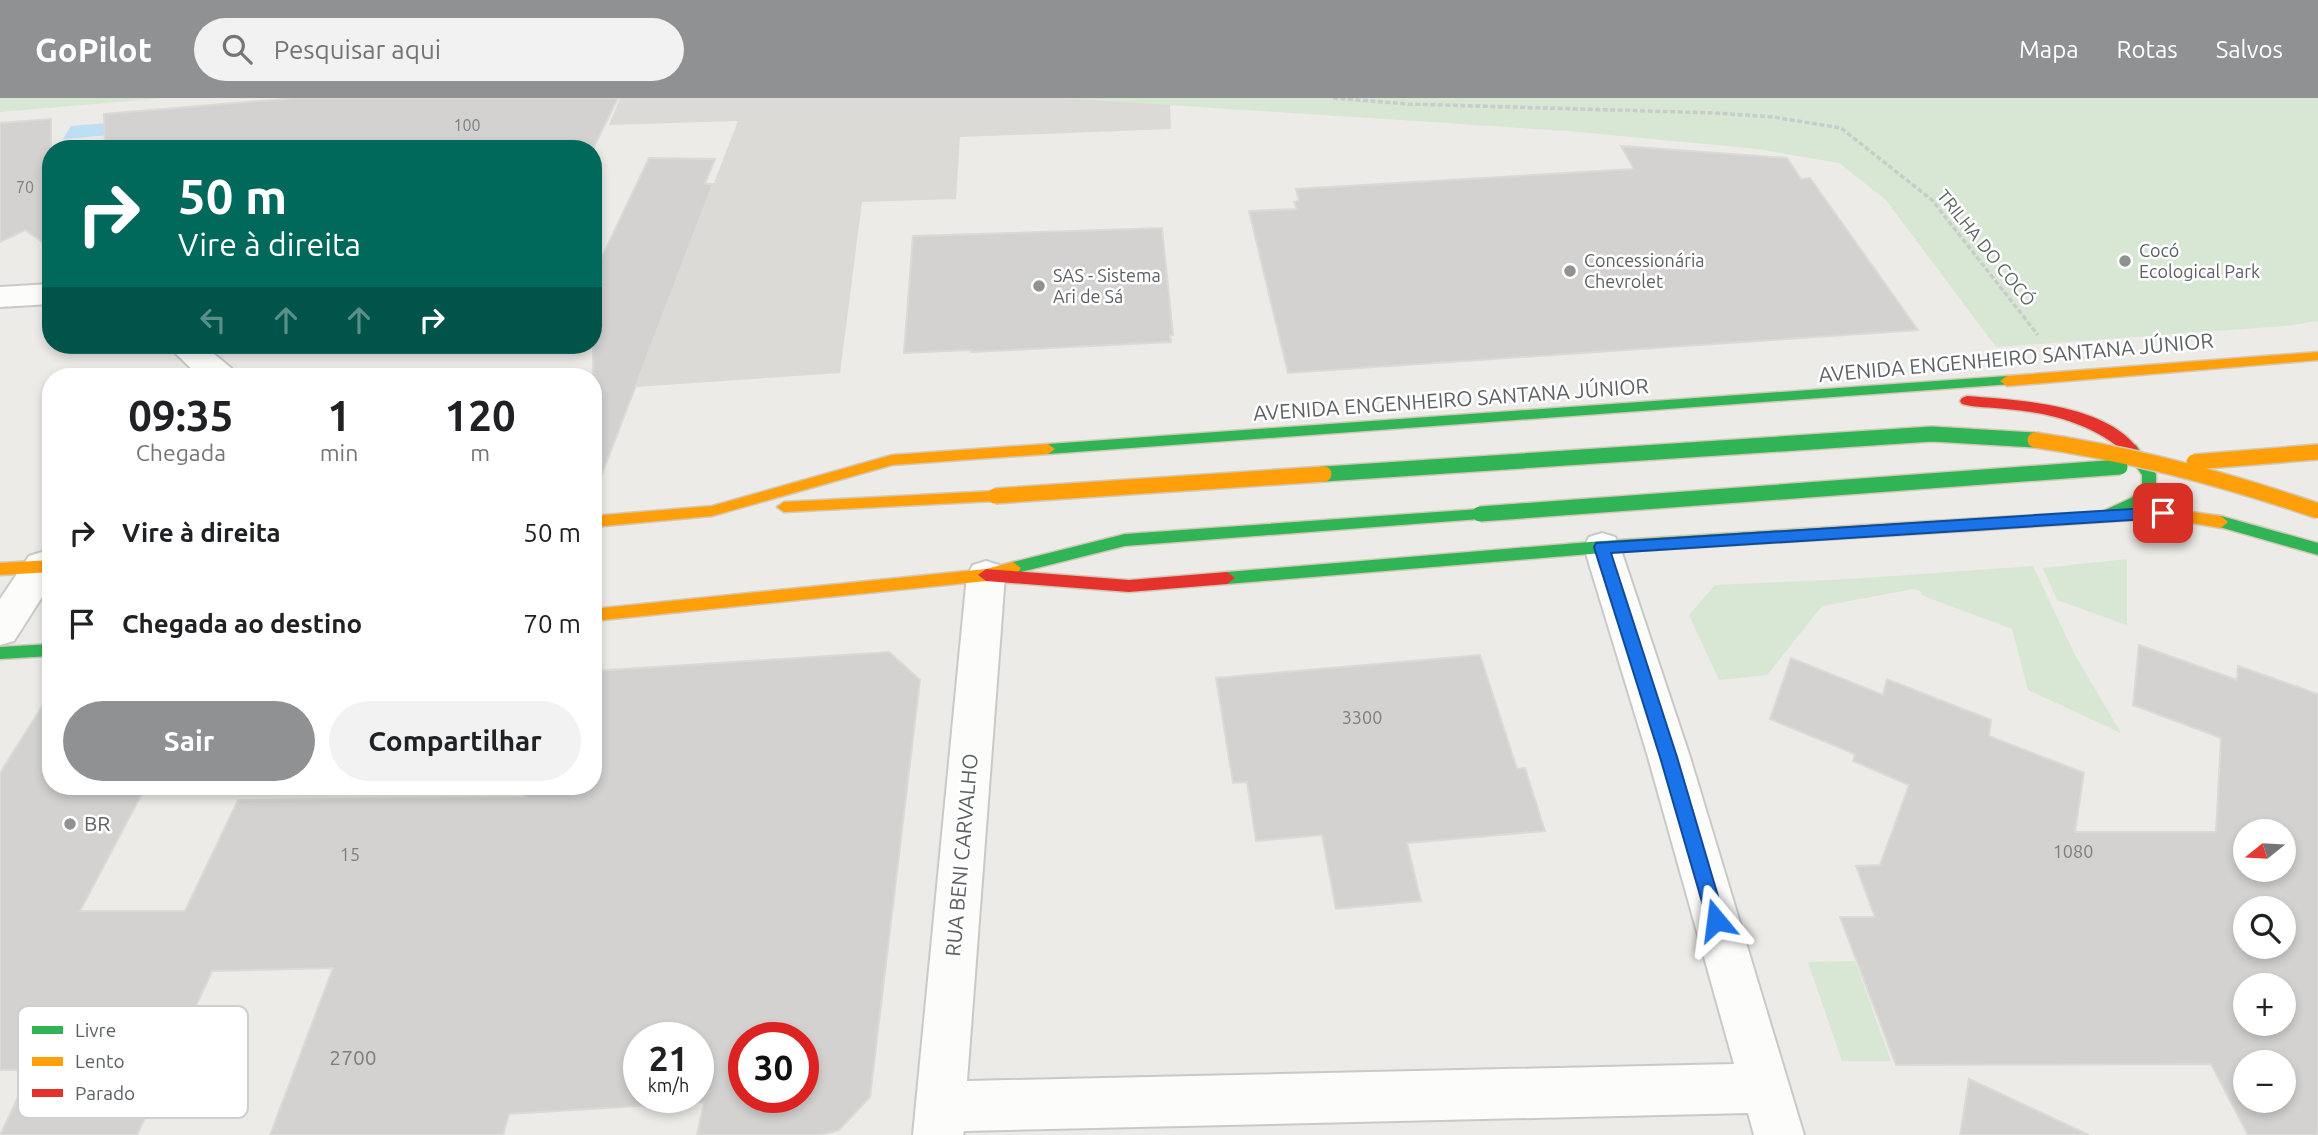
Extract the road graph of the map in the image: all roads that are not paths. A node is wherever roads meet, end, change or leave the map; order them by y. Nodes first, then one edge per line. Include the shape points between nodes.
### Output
1 (42, 295) edge
2 (0, 297) edge
3 (193, 354) edge
4 (2318, 356) edge
5 (210, 368) edge
6 (1849, 393) junction
7 (2318, 452) edge
8 (712, 511) junction
9 (2318, 511) edge
10 (2105, 517) junction
11 (602, 521) edge
12 (1601, 547) junction
13 (2318, 549) edge
14 (42, 566) edge
15 (0, 569) edge
16 (42, 572) edge
17 (986, 575) junction
18 (602, 614) edge
19 (0, 630) edge
20 (42, 651) edge
21 (0, 653) edge
22 (1765, 1088) junction
23 (939, 1121) edge
24 (1779, 1135) edge

1 - 2 street
3 - 5 street
4 - 6 main road, AVENIDA ENGENHEIRO SANTANA JÚNIOR
6 - 8 main road, AVENIDA ENGENHEIRO SANTANA JÚNIOR via 892,460
6 - 10 main road via 2020,405 2095,427 2127,445 2152,481 2150,491 2138,502
7 - 17 main road, bridge via 1125,540
8 - 9 main road, bridge via 1970,433 2112,451 2198,470
8 - 11 main road, AVENIDA ENGENHEIRO SANTANA JÚNIOR
10 - 12 main road
10 - 13 main road via 2163,513 2217,519
12 - 17 main road via 1129,586
12 - 22 street via 1669,757
14 - 15 main road
16 - 19 street
17 - 18 main road
17 - 23 street, RUA BENI CARVALHO
20 - 21 main road
22 - 23 street
22 - 24 street

